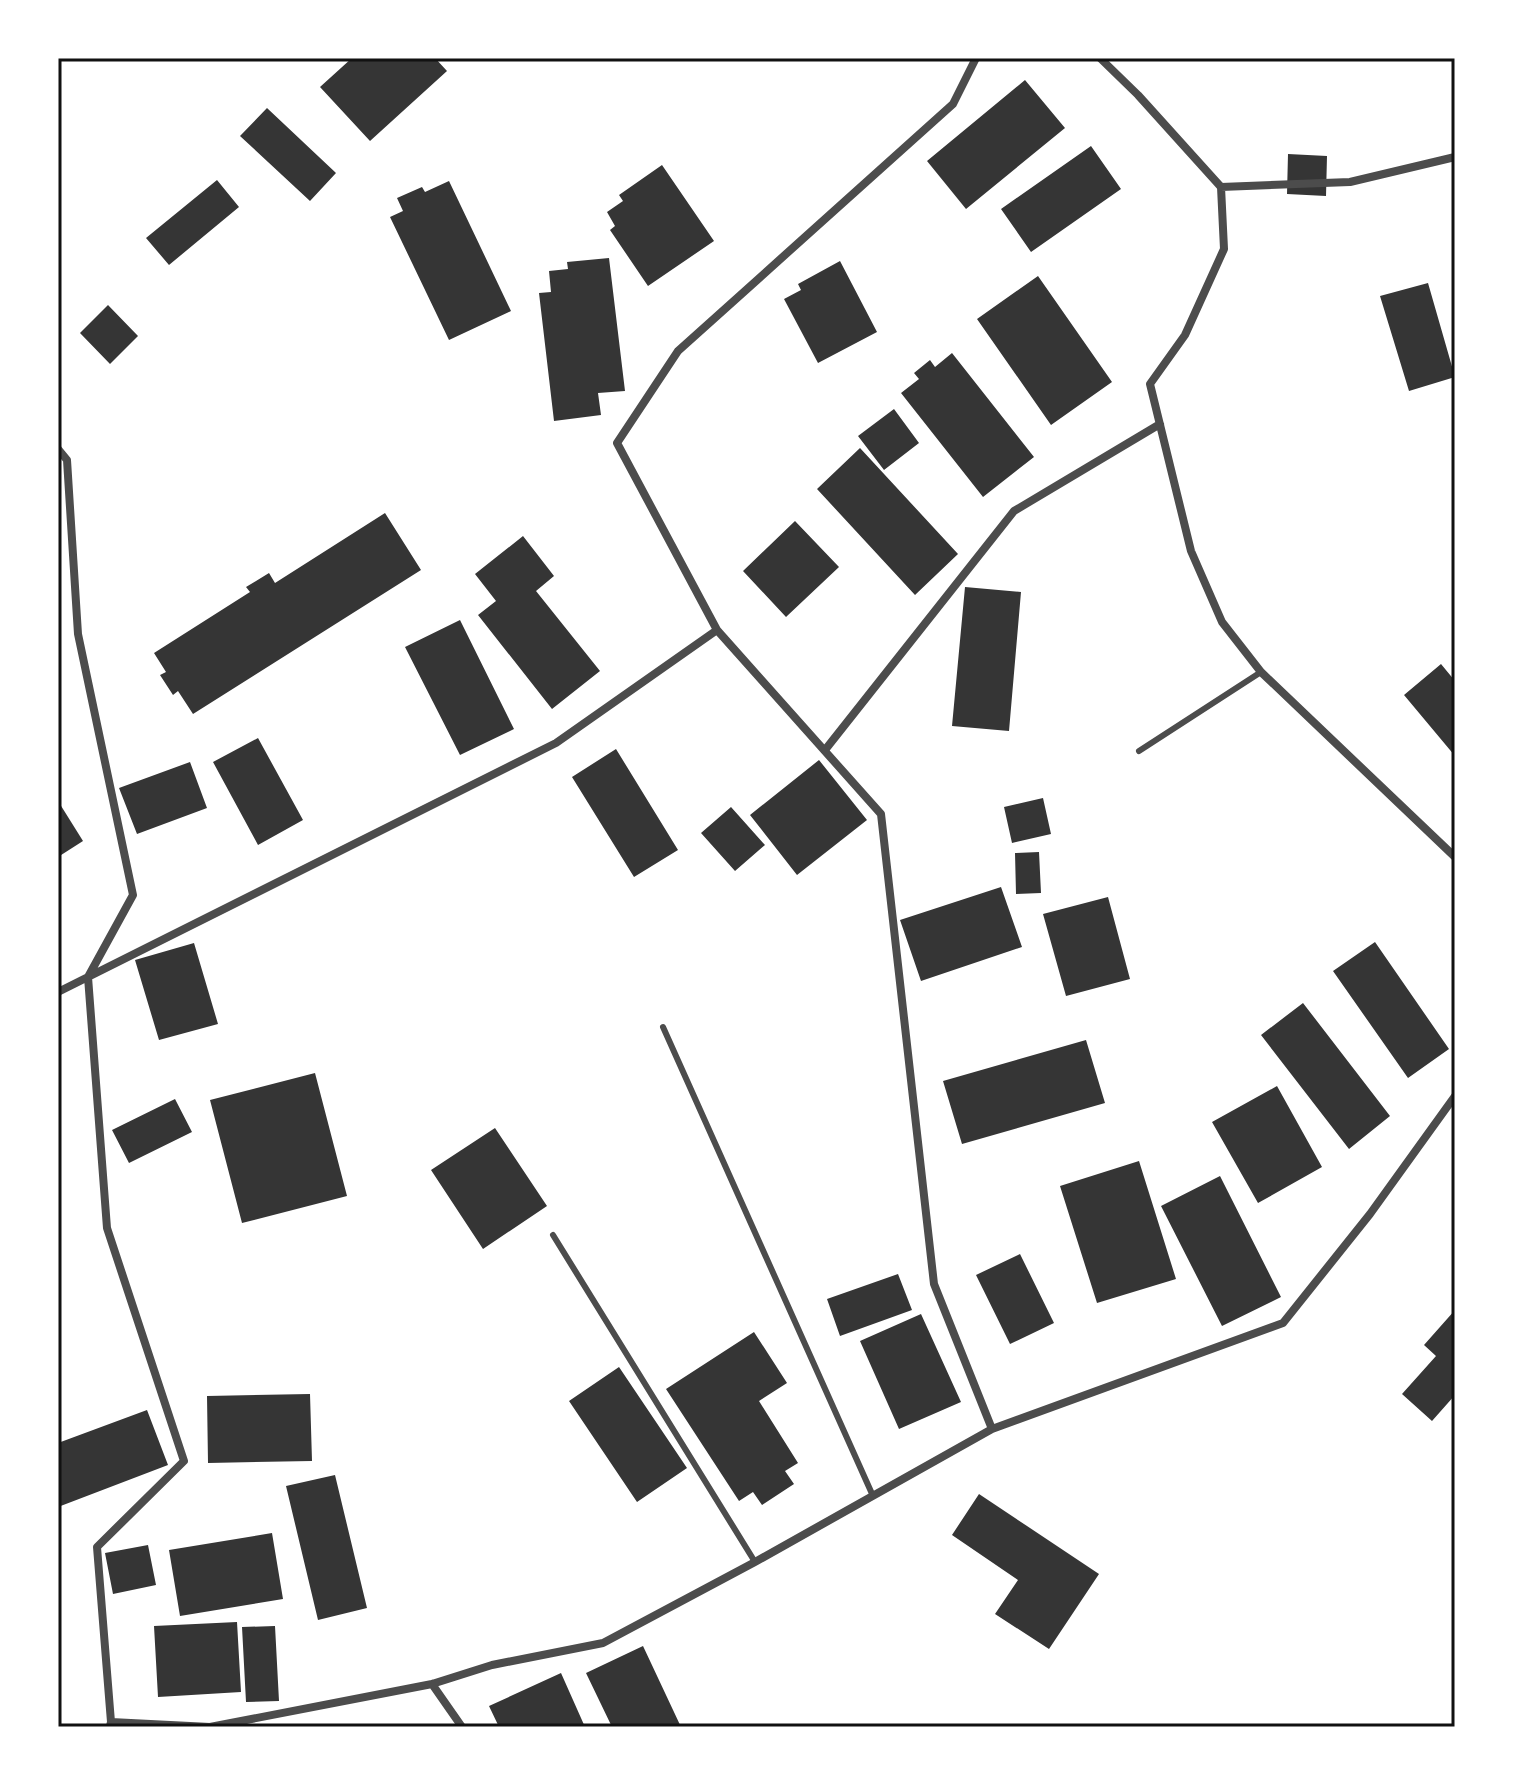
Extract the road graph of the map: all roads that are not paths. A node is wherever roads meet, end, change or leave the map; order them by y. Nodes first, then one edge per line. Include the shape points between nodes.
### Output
1 (976, 58) edge
2 (1100, 58) edge
3 (1455, 157) edge
4 (1221, 187) junction
5 (1160, 424) junction
6 (58, 449) edge
7 (717, 630) junction
8 (1261, 672) junction
9 (825, 750) junction
10 (1139, 751) dead end
11 (1455, 857) edge
12 (88, 977) junction
13 (58, 992) edge
14 (663, 1027) dead end
15 (1455, 1096) edge
16 (553, 1235) dead end
17 (992, 1429) junction
18 (873, 1496) junction
19 (755, 1562) junction
20 (432, 1684) junction
21 (110, 1725) edge
22 (210, 1727) edge
23 (462, 1727) edge

1 - 7 street via 953,104 678,351 617,443
2 - 4 street
3 - 4 street via 1350,182
4 - 5 street via 1224,249 1185,335 1150,384
5 - 8 street via 1191,551 1222,622
5 - 9 street via 1014,511
6 - 12 street via 67,460 78,634 133,895
7 - 9 street
7 - 12 street via 556,743
8 - 10 lane
8 - 11 street
9 - 17 street via 881,814 934,1284
12 - 13 street
12 - 21 street via 107,1228 184,1461 97,1547
14 - 18 lane
15 - 17 street via 1283,1323
16 - 19 lane
17 - 18 street
18 - 19 street
19 - 20 street via 603,1643 492,1665
20 - 22 street
20 - 23 street
21 - 22 street

